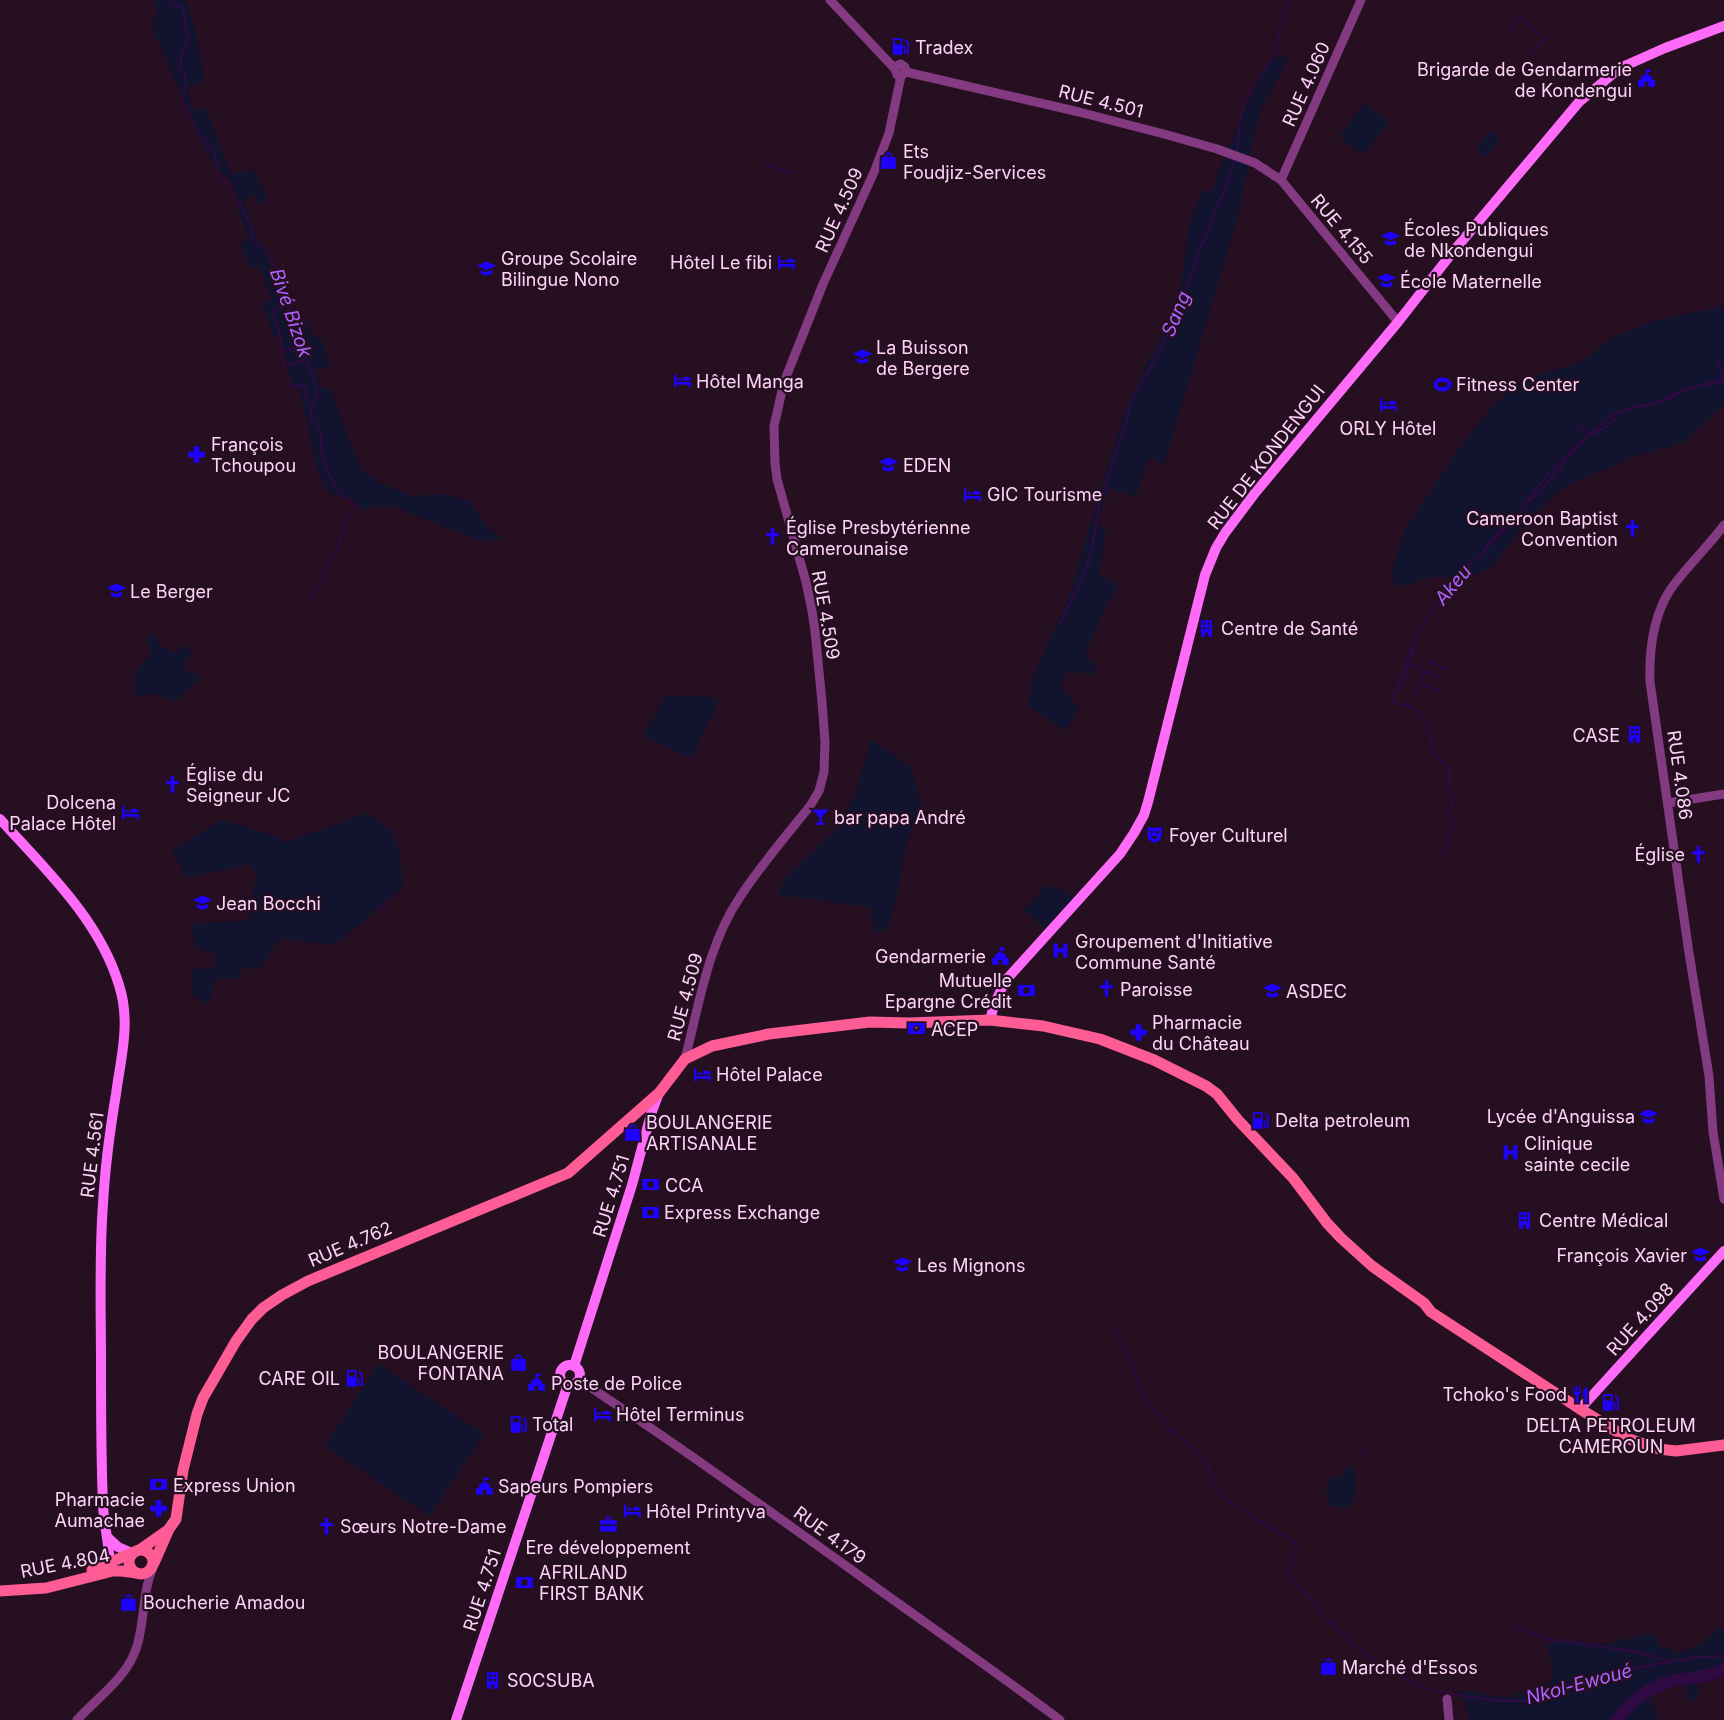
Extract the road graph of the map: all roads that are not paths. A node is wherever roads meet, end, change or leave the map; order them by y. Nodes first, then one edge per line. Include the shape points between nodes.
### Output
1 (830, 0) edge
2 (1361, 0) edge
3 (1724, 26) edge
4 (904, 74) junction
5 (1281, 180) junction
6 (1398, 322) junction
7 (1724, 525) edge
8 (1724, 794) edge
9 (1668, 803) junction
10 (0, 819) edge
11 (990, 1020) junction
12 (685, 1059) junction
13 (660, 1093) junction
14 (1724, 1199) edge
15 (1724, 1251) edge
16 (574, 1366) junction
17 (579, 1380) junction
18 (568, 1384) junction
19 (1580, 1409) junction
20 (1724, 1446) edge
21 (169, 1529) junction
22 (107, 1537) junction
23 (136, 1551) junction
24 (110, 1564) junction
25 (153, 1565) junction
26 (137, 1573) junction
27 (0, 1584) edge
28 (0, 1591) edge
29 (144, 1598) junction
30 (1447, 1699) dead end
31 (77, 1720) edge
32 (456, 1720) edge
33 (1060, 1720) edge
34 (1448, 1720) edge

1 - 4 street, RUE 4.501 via 895,69 898,64 904,65
2 - 5 street, RUE 4.060
3 - 6 main road, RUE DE KONDENGUI via 1620,68 1579,102
4 - 5 street, RUE 4.501 via 1078,112 1217,149 1255,163
4 - 12 street, RUE 4.509 via 889,133 788,374 774,426 777,479 806,582 815,630 825,742 823,781 810,806 739,898 720,935
5 - 6 street, RUE 4.155
6 - 11 main road, RUE DE KONDENGUI via 1255,493 1216,548 1205,575 1144,815 1120,854 1005,981
7 - 9 street, RUE 4.086 via 1671,589 1663,603 1651,648 1650,682
8 - 9 street
9 - 14 street, RUE 4.086
10 - 22 main road, RUE 4.561 via 82,914 106,952 120,985 124,1005 126,1022 102,1205 103,1506
11 - 12 main road via 870,1022 769,1034 712,1046
11 - 19 main road via 1043,1026 1100,1039 1154,1060 1206,1086 1293,1178 1326,1223 1372,1266 1424,1302 1431,1312
12 - 13 main road, RUE 4.762
13 - 16 main road, RUE 4.751
13 - 21 main road, RUE 4.762 via 557,1179 308,1281 264,1308 244,1329 203,1398 183,1470 176,1519
15 - 19 main road, RUE 4.098
16 - 17 main road via 580,1372
16 - 18 main road via 567,1365 561,1370 560,1377
17 - 18 main road
17 - 33 street, RUE 4.179 via 991,1668
18 - 32 main road, RUE 4.751
19 - 20 main road via 1624,1436 1659,1449
21 - 23 main road
21 - 25 main road, RUE 4.762
22 - 23 main road via 118,1547
22 - 24 main road, RUE 4.561
23 - 24 main road
23 - 25 main road via 150,1553
23 - 26 main road via 130,1556 129,1565
24 - 27 main road via 58,1580
25 - 26 main road via 148,1572
25 - 29 street
26 - 28 main road, RUE 4.804 via 113,1571 46,1588
26 - 29 street
29 - 31 street via 140,1634 132,1660
30 - 34 street

